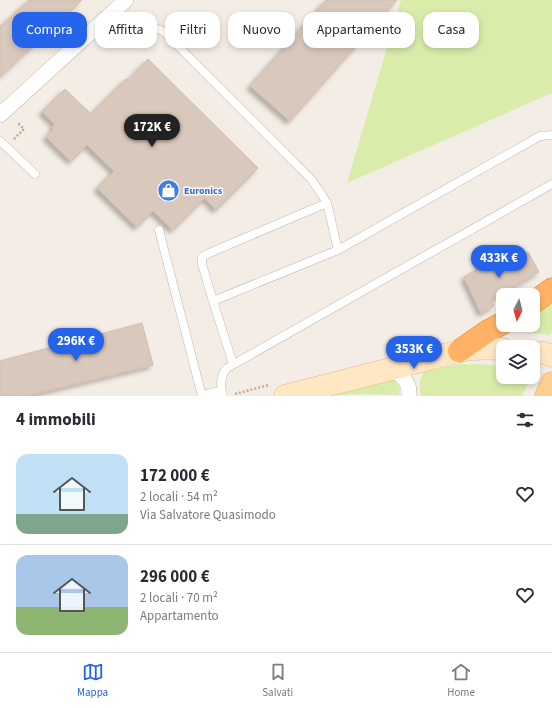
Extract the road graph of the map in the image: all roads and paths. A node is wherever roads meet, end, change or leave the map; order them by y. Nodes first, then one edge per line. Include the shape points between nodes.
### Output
1 (126, 0) edge
2 (157, 28) edge
3 (0, 115) edge
4 (20, 124) dead end
5 (552, 135) edge
6 (0, 141) edge
7 (11, 141) dead end
8 (35, 174) dead end
9 (552, 184) edge
10 (326, 203) junction
11 (159, 230) dead end
12 (338, 250) junction
13 (552, 289) edge
14 (540, 298) edge
15 (212, 301) junction
16 (496, 327) edge
17 (496, 349) edge
18 (459, 351) junction
19 (540, 353) edge
20 (552, 356) edge
21 (233, 364) junction
22 (387, 370) junction
23 (552, 383) edge
24 (222, 393) edge
25 (202, 396) edge
26 (286, 396) edge
27 (409, 396) edge
28 (546, 396) edge

1 - 3 street
2 - 10 lane via 164,32 305,172
4 - 7 path via 24,129
5 - 12 lane via 540,136
6 - 8 lane
9 - 21 lane
10 - 12 lane
10 - 15 lane via 202,257
11 - 25 lane
12 - 15 lane
13 - 14 highway
15 - 21 lane
16 - 18 highway
17 - 18 main road via 470,348
18 - 22 main road
19 - 20 main road
21 - 24 lane via 223,372
22 - 26 main road
22 - 27 street via 395,371 401,376 409,388
23 - 28 main road
24 - 25 lane

